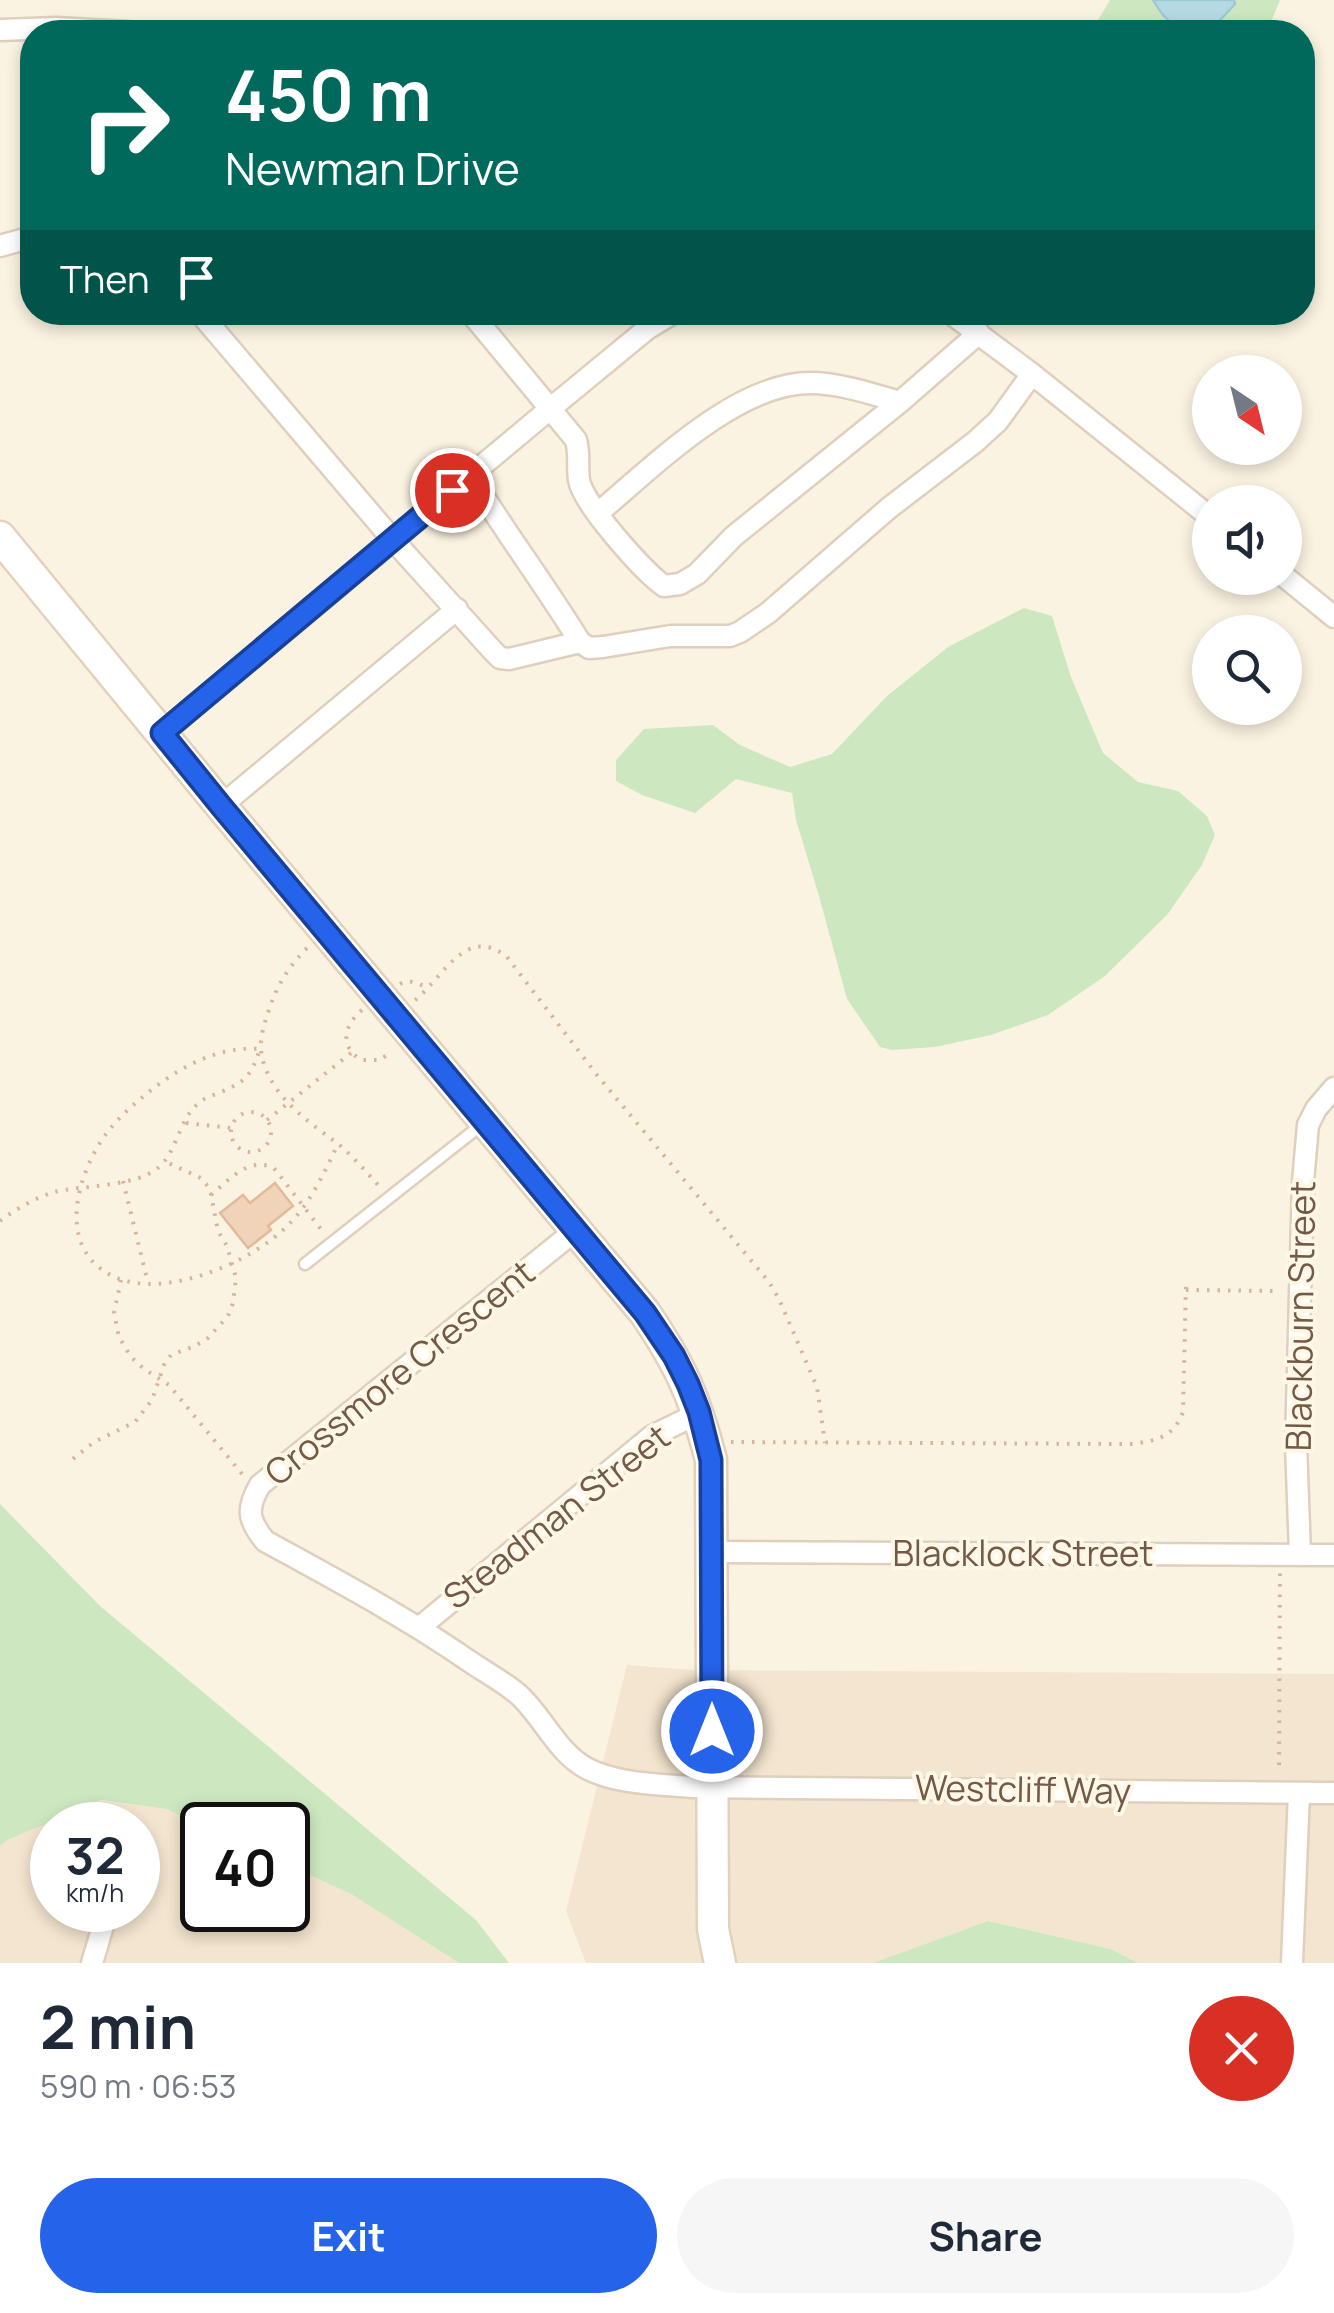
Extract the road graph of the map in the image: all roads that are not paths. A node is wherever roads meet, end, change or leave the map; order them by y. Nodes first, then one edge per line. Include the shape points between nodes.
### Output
1 (210, 325) edge
2 (481, 325) edge
3 (654, 325) edge
4 (968, 325) edge
5 (979, 333) junction
6 (1032, 374) junction
7 (900, 402) junction
8 (550, 408) junction
9 (470, 475) junction
10 (1192, 503) edge
11 (598, 513) junction
12 (0, 538) edge
13 (392, 540) junction
14 (1302, 591) edge
15 (457, 609) junction
16 (1334, 617) edge
17 (580, 642) junction
18 (162, 733) junction
19 (221, 806) junction
20 (1334, 1088) edge
21 (485, 1122) junction
22 (576, 1230) junction
23 (305, 1264) dead end
24 (702, 1427) junction
25 (712, 1552) junction
26 (1290, 1554) junction
27 (1334, 1555) edge
28 (420, 1627) junction
29 (712, 1787) junction
30 (1299, 1793) junction
31 (1334, 1793) edge
32 (101, 1932) edge
33 (1292, 1962) edge
34 (92, 1963) edge
35 (720, 1963) edge

1 - 13 street
2 - 8 street
3 - 8 street
4 - 5 street
5 - 6 street
5 - 7 street
6 - 10 street
6 - 17 street via 975,442 740,632 589,648
7 - 11 street via 811,383 775,387 740,401 699,430
7 - 11 street via 680,584 664,586 648,574
8 - 9 street
8 - 11 street via 576,440 579,482
9 - 13 street
9 - 17 street
12 - 18 street
13 - 15 street
13 - 18 street
14 - 16 street
15 - 17 street via 500,658
15 - 19 street
18 - 19 street
19 - 21 street via 325,931 396,1001
20 - 26 street, Blackburn Street via 1308,1125 1302,1182
21 - 22 street
21 - 23 lane
22 - 24 street via 674,1356
22 - 28 street, Crossmore Crescent via 260,1485 252,1499 254,1528 265,1541
24 - 25 street via 711,1460
24 - 28 street, Steadman Street via 652,1436
25 - 26 street, Blacklock Street
25 - 29 street
26 - 27 street, Blacklock Street
28 - 29 street, Crossmore Crescent via 518,1695 586,1768 648,1784
29 - 30 street, Westcliff Way
29 - 35 street via 713,1929
30 - 31 street, Westcliff Way
30 - 33 street
32 - 34 street

